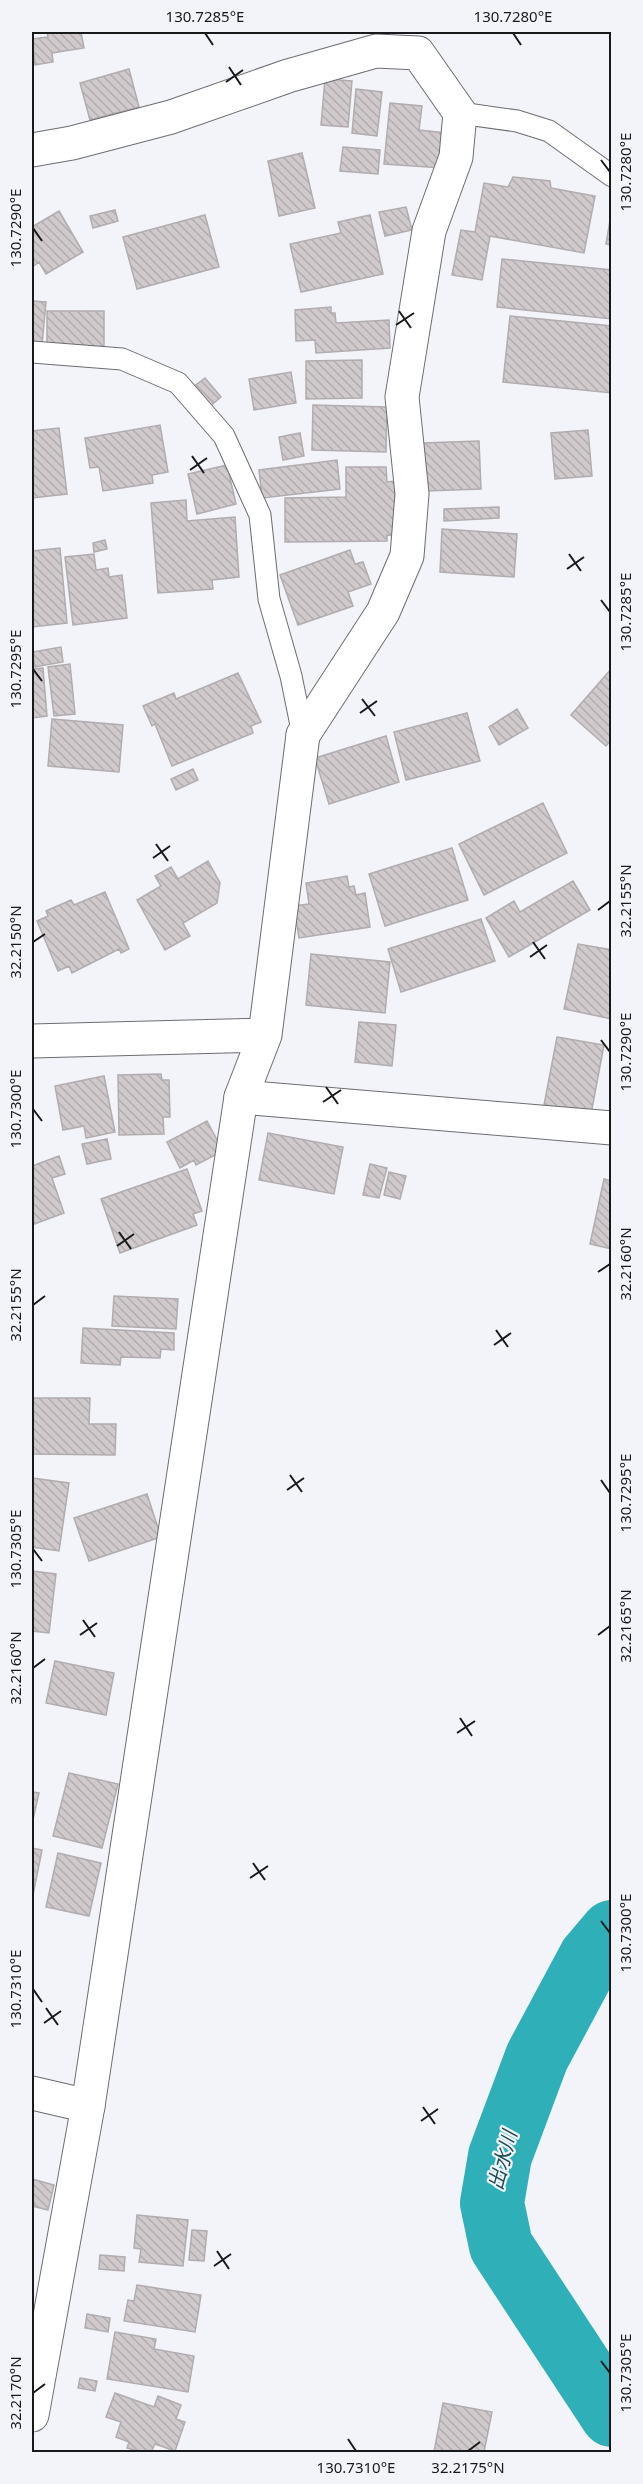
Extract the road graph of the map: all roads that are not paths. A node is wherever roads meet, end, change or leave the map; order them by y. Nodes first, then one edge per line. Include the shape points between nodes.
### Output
1 (460, 112) junction
2 (32, 150) edge
3 (612, 176) edge
4 (32, 352) edge
5 (303, 735) junction
6 (265, 1035) junction
7 (32, 1041) edge
8 (242, 1097) junction
9 (610, 1119) edge
10 (32, 2093) edge
11 (88, 2106) junction
12 (32, 2415) edge

1 - 2 street via 418,53 376,51 288,76 171,117
1 - 3 lane via 517,121 549,131
1 - 5 street via 456,157 429,231 402,397 412,494 407,556 383,612
4 - 5 lane via 122,359 178,383 224,436 260,515 269,599
5 - 6 street
6 - 7 street
6 - 8 street
8 - 9 street
8 - 11 street
10 - 11 street
11 - 12 street

